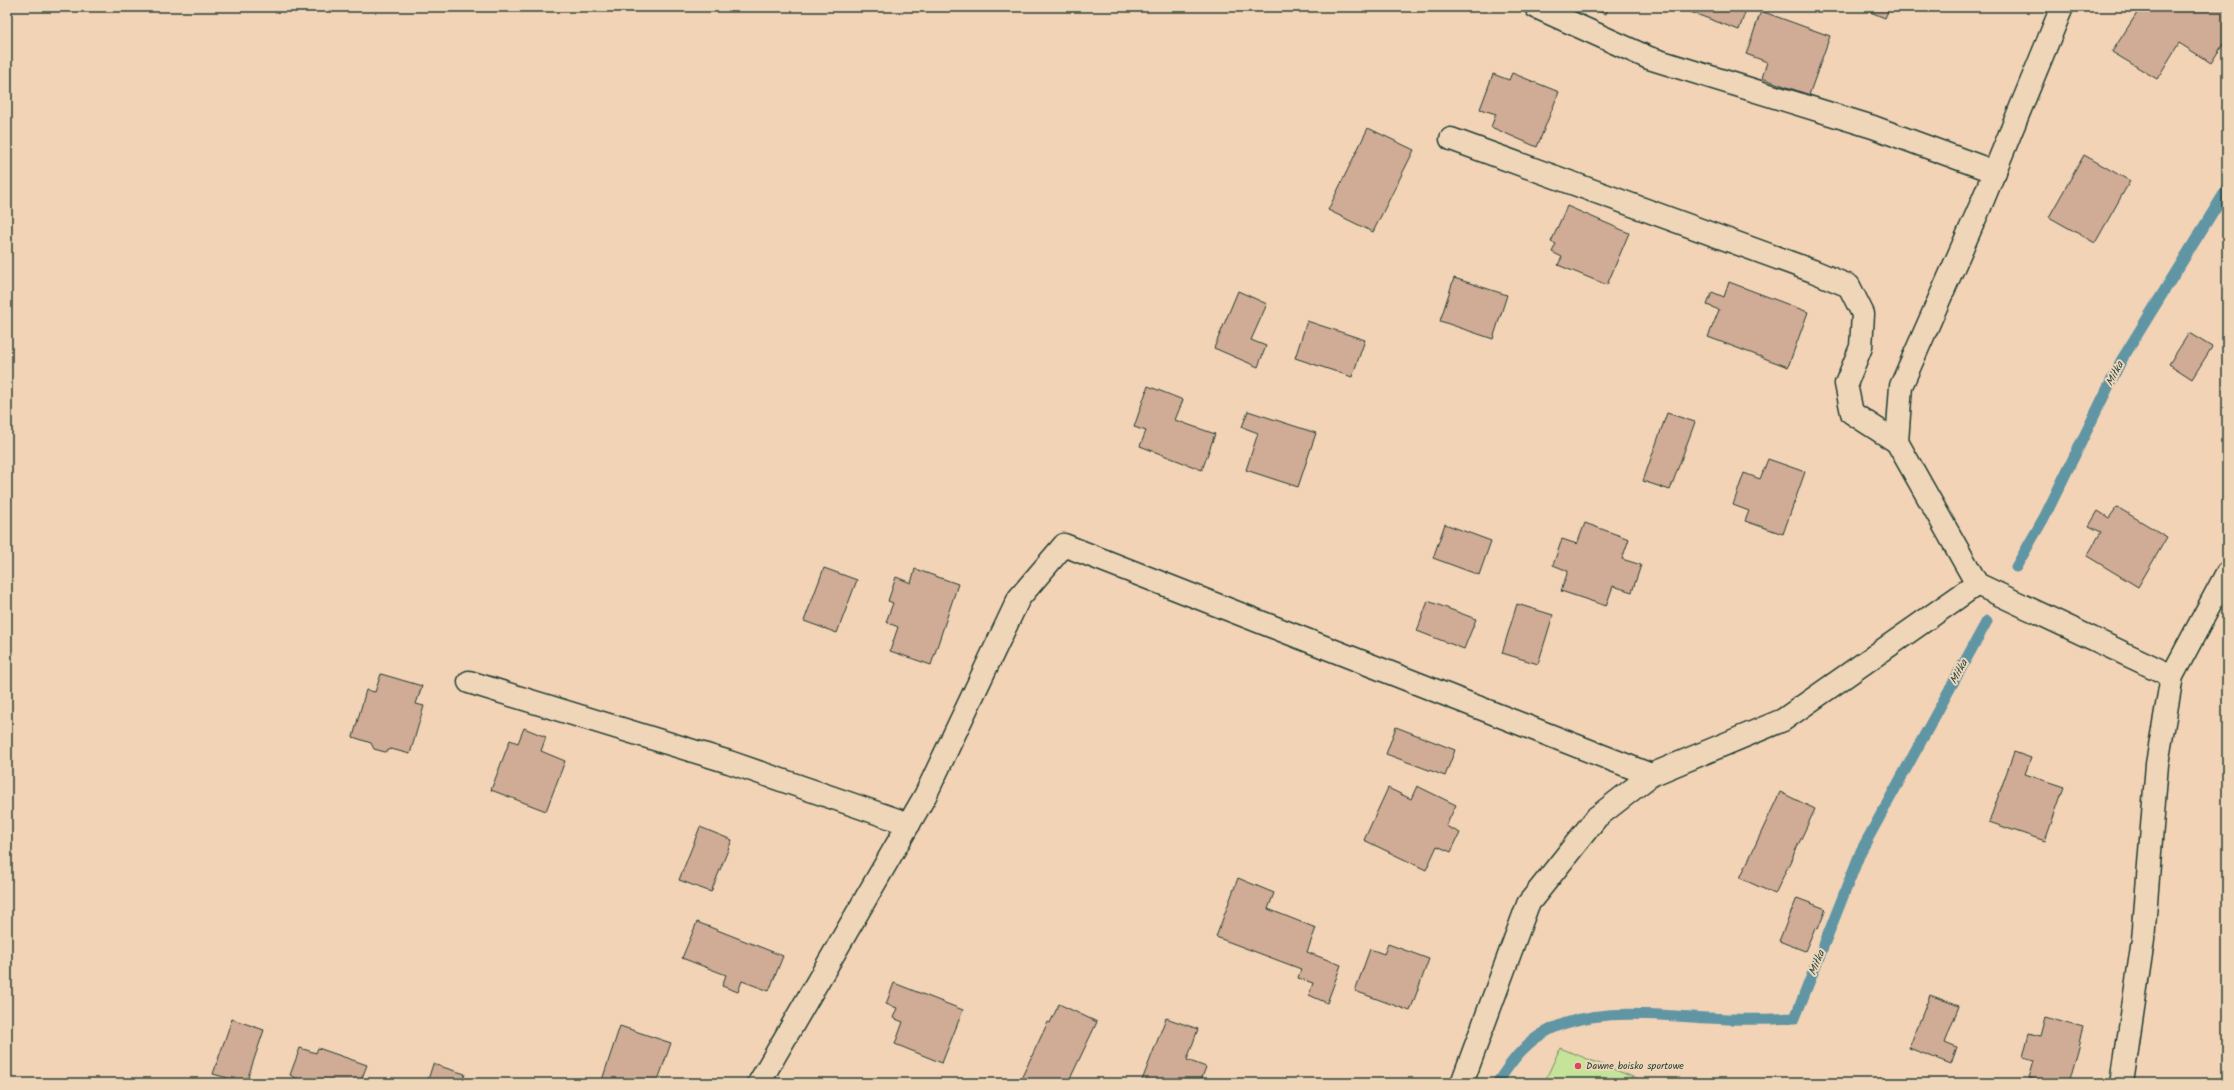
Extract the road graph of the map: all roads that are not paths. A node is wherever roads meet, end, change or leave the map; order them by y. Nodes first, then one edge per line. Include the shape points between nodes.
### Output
1 (1536, 7) edge
2 (2062, 7) edge
3 (1451, 139) dead end
4 (1994, 172) junction
5 (1897, 442) junction
6 (2227, 573) edge
7 (1977, 584) junction
8 (2172, 676) junction
9 (469, 682) dead end
10 (1651, 775) junction
11 (909, 824) junction
12 (759, 1083) edge
13 (1462, 1083) edge
14 (2122, 1083) edge

1 - 4 street via 1649,58 1874,127
2 - 4 street
3 - 5 street via 1849,286 1863,314 1860,347 1846,384 1852,413
4 - 5 street via 1902,386
5 - 7 street
6 - 8 street
7 - 8 street
7 - 10 street via 1783,720
8 - 14 street via 2157,764 2143,940
9 - 11 street via 729,762
10 - 11 street via 1064,545 1019,598 925,796
10 - 13 street via 1597,816 1528,904
11 - 12 street

